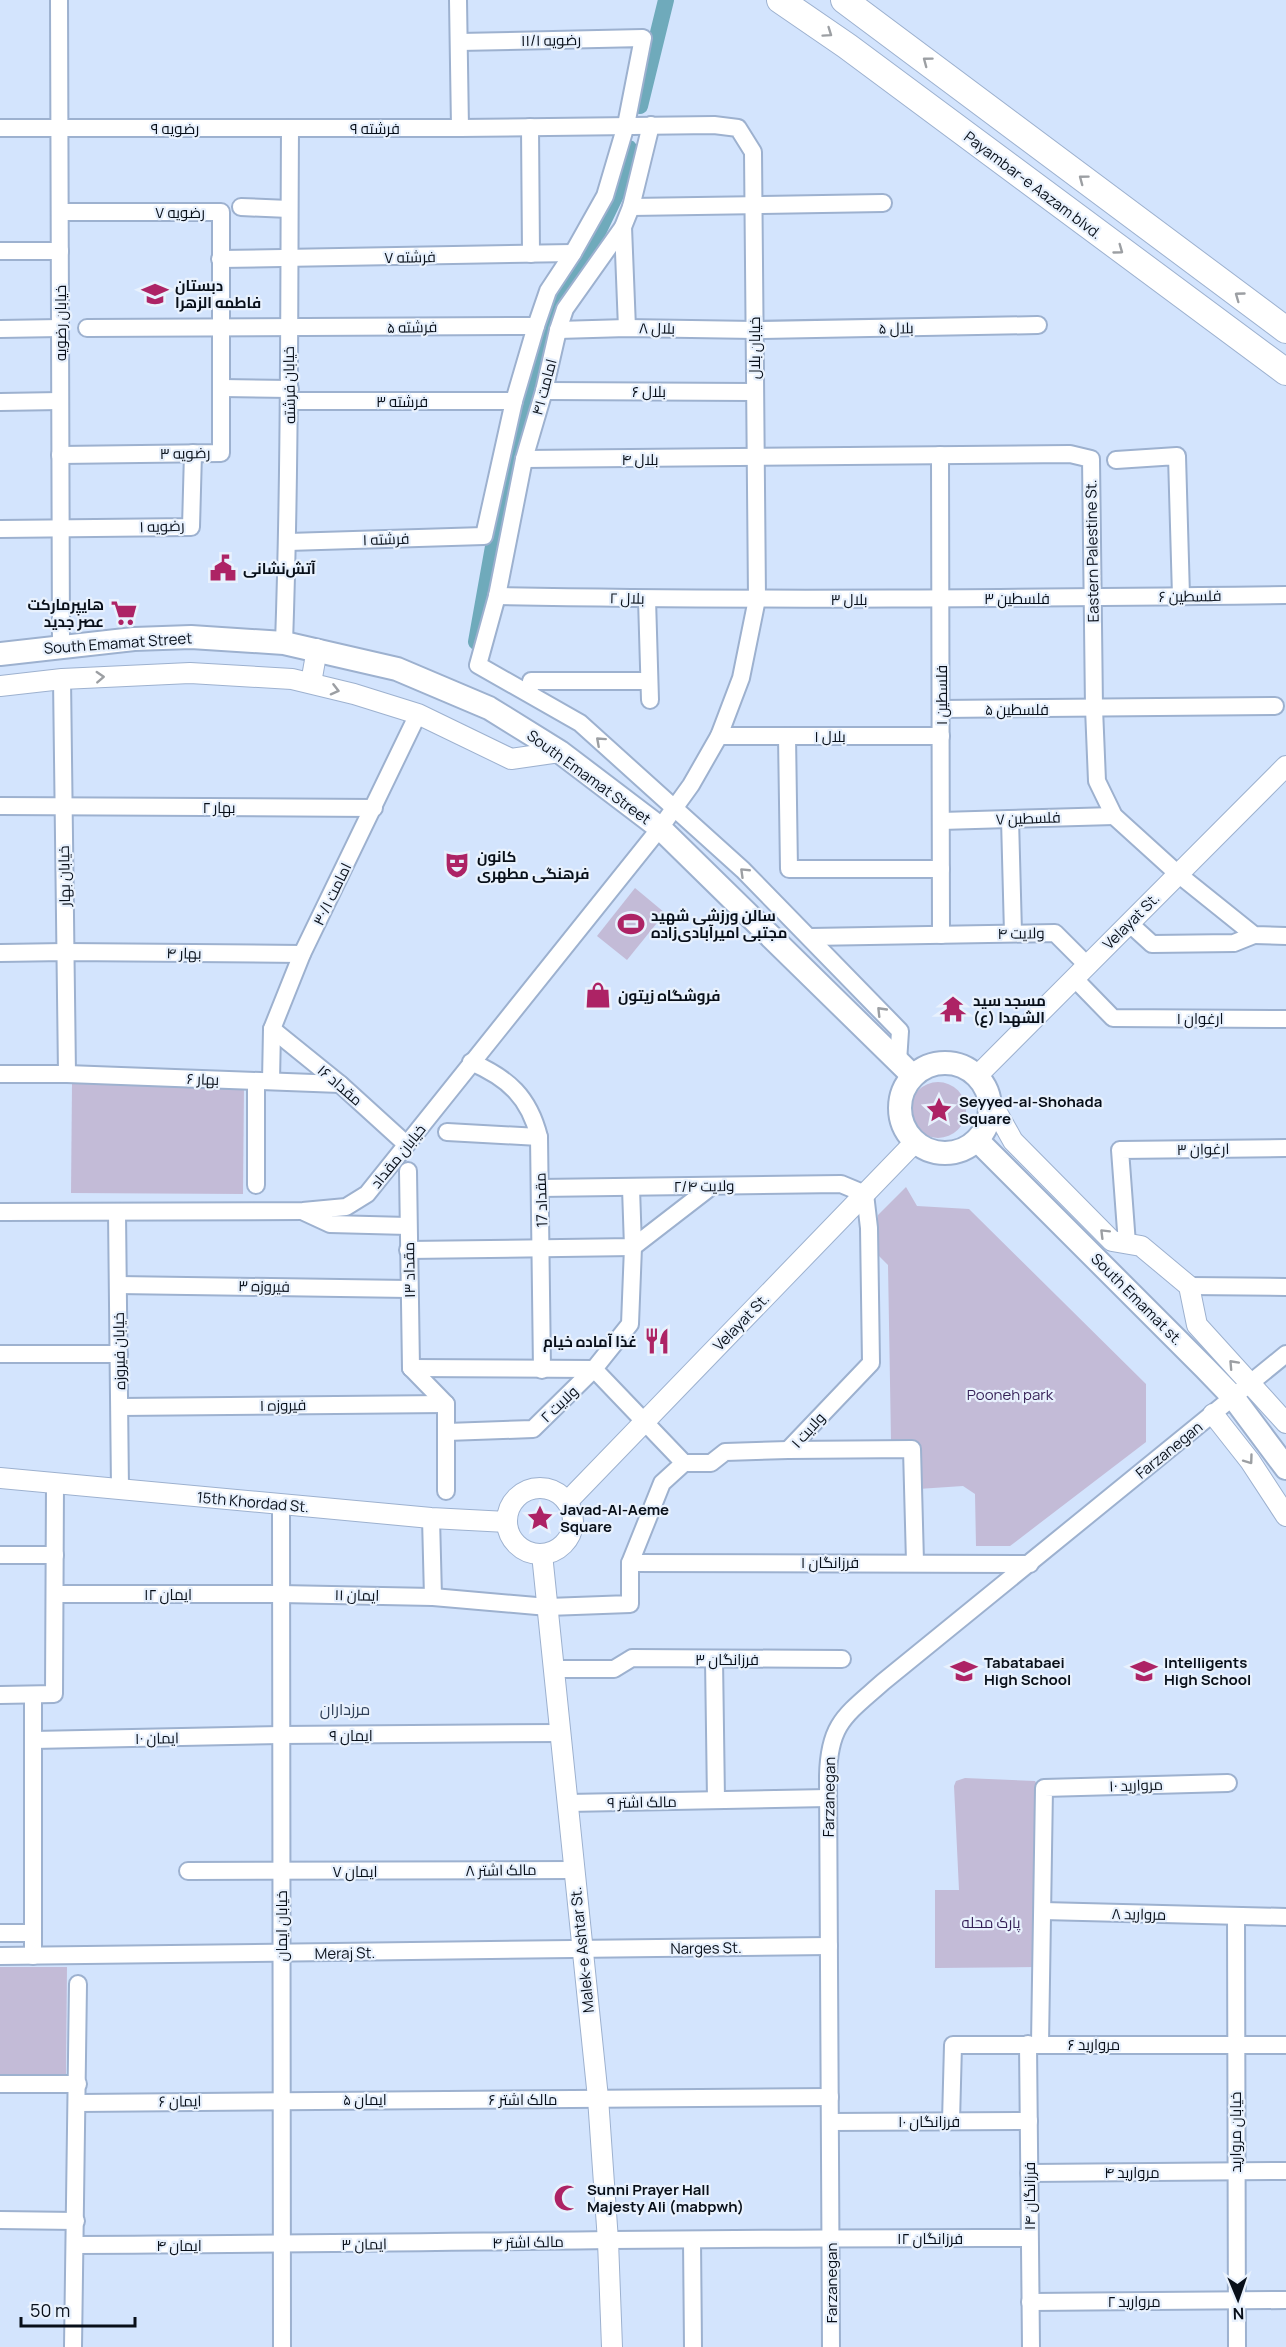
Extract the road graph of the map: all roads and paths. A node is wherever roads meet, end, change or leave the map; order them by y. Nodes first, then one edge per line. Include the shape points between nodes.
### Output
1 (59, 0) edge
2 (458, 0) edge
3 (780, 0) edge
4 (844, 0) edge
5 (459, 42) junction
6 (626, 125) junction
7 (651, 125) junction
8 (530, 127) junction
9 (0, 128) edge
10 (59, 128) junction
11 (290, 128) junction
12 (460, 128) junction
13 (883, 203) dead end
14 (753, 205) junction
15 (241, 207) dead end
16 (631, 207) junction
17 (290, 209) junction
18 (60, 212) junction
19 (623, 227) junction
20 (0, 251) edge
21 (60, 251) junction
22 (531, 254) junction
23 (573, 254) junction
24 (289, 259) junction
25 (220, 260) junction
26 (1038, 325) dead end
27 (536, 326) junction
28 (222, 327) junction
29 (60, 328) junction
30 (87, 328) dead end
31 (288, 328) junction
32 (627, 328) junction
33 (0, 329) edge
34 (558, 330) junction
35 (755, 330) junction
36 (1286, 330) edge
37 (1286, 372) edge
38 (222, 388) junction
39 (544, 391) junction
40 (754, 392) junction
41 (290, 395) junction
42 (60, 401) junction
43 (514, 401) junction
44 (0, 402) edge
45 (193, 453) junction
46 (940, 455) junction
47 (60, 456) junction
48 (524, 459) junction
49 (756, 459) junction
50 (1116, 460) dead end
51 (60, 527) junction
52 (0, 529) edge
53 (288, 542) junction
54 (1286, 595) edge
55 (497, 596) junction
56 (1181, 596) junction
57 (1093, 597) junction
58 (940, 598) junction
59 (647, 599) junction
60 (757, 599) junction
61 (284, 643) junction
62 (61, 646) junction
63 (317, 649) junction
64 (0, 654) edge
65 (62, 678) junction
66 (650, 681) junction
67 (311, 683) junction
68 (0, 686) edge
69 (529, 693) junction
70 (650, 700) dead end
71 (1275, 706) dead end
72 (1094, 708) junction
73 (940, 709) junction
74 (418, 714) junction
75 (719, 736) junction
76 (787, 736) junction
77 (941, 736) junction
78 (560, 752) junction
79 (1286, 766) edge
80 (63, 806) junction
81 (0, 807) edge
82 (374, 808) junction
83 (675, 808) junction
84 (1114, 816) junction
85 (1010, 819) junction
86 (941, 821) junction
87 (660, 828) junction
88 (941, 869) junction
89 (1178, 874) junction
90 (1130, 923) junction
91 (1013, 933) junction
92 (941, 935) junction
93 (1254, 935) junction
94 (1286, 936) edge
95 (810, 937) junction
96 (65, 952) junction
97 (0, 953) edge
98 (302, 954) junction
99 (1081, 972) junction
100 (1113, 1018) joint
101 (1286, 1019) edge
102 (272, 1029) junction
103 (471, 1062) junction
104 (905, 1069) junction
105 (0, 1074) edge
106 (67, 1074) junction
107 (977, 1076) junction
108 (263, 1081) junction
109 (340, 1084) junction
110 (989, 1098) junction
111 (447, 1132) dead end
112 (539, 1137) junction
113 (977, 1140) junction
114 (915, 1142) junction
115 (406, 1144) junction
116 (1286, 1148) edge
117 (408, 1171) dead end
118 (256, 1185) dead end
119 (712, 1186) junction
120 (540, 1188) junction
121 (631, 1188) junction
122 (866, 1194) junction
123 (303, 1211) junction
124 (0, 1212) edge
125 (117, 1212) junction
126 (408, 1226) junction
127 (1127, 1244) junction
128 (633, 1247) junction
129 (542, 1249) junction
130 (408, 1250) junction
131 (118, 1285) junction
132 (1189, 1286) junction
133 (1286, 1287) edge
134 (409, 1289) junction
135 (0, 1354) edge
136 (119, 1354) junction
137 (1286, 1354) edge
138 (411, 1368) junction
139 (594, 1369) junction
140 (542, 1370) junction
141 (1251, 1383) junction
142 (1233, 1397) junction
143 (446, 1404) junction
144 (120, 1407) junction
145 (1213, 1413) junction
146 (645, 1420) junction
147 (1286, 1423) edge
148 (447, 1432) junction
149 (788, 1450) junction
150 (684, 1463) junction
151 (1286, 1468) edge
152 (0, 1478) edge
153 (55, 1484) junction
154 (120, 1489) junction
155 (446, 1491) dead end
156 (567, 1502) junction
157 (281, 1505) junction
158 (1286, 1516) edge
159 (431, 1518) junction
160 (507, 1522) junction
161 (542, 1554) junction
162 (0, 1555) edge
163 (55, 1555) junction
164 (915, 1562) junction
165 (630, 1563) junction
166 (1030, 1564) junction
167 (55, 1594) junction
168 (281, 1594) junction
169 (433, 1597) junction
170 (548, 1607) junction
171 (714, 1659) junction
172 (842, 1659) dead end
173 (554, 1669) junction
174 (0, 1695) edge
175 (33, 1695) junction
176 (560, 1733) junction
177 (281, 1735) junction
178 (33, 1740) junction
179 (1228, 1782) dead end
180 (1044, 1788) joint
181 (828, 1797) junction
182 (716, 1800) junction
183 (568, 1803) junction
184 (574, 1870) junction
185 (188, 1871) dead end
186 (281, 1871) junction
187 (429, 1871) joint
188 (1043, 1911) junction
189 (1236, 1916) junction
190 (1286, 1917) edge
191 (33, 1932) junction
192 (0, 1933) edge
193 (829, 1946) junction
194 (582, 1949) junction
195 (281, 1953) junction
196 (0, 1956) edge
197 (33, 1956) junction
198 (78, 1984) dead end
199 (1034, 2044) junction
200 (1235, 2044) junction
201 (1286, 2045) edge
202 (0, 2084) edge
203 (78, 2084) junction
204 (830, 2097) junction
205 (597, 2098) junction
206 (448, 2099) joint
207 (282, 2100) junction
208 (78, 2103) junction
209 (951, 2121) junction
210 (1029, 2121) junction
211 (830, 2122) junction
212 (1235, 2171) junction
213 (1286, 2171) edge
214 (1029, 2173) junction
215 (0, 2220) edge
216 (76, 2221) junction
217 (830, 2237) junction
218 (1029, 2238) junction
219 (692, 2240) junction
220 (609, 2241) junction
221 (447, 2243) joint
222 (75, 2245) junction
223 (282, 2245) junction
224 (1237, 2300) junction
225 (1286, 2300) edge
226 (1030, 2302) junction
227 (73, 2347) edge
228 (282, 2347) edge
229 (612, 2347) edge
230 (693, 2347) edge
231 (831, 2347) edge
232 (1030, 2347) edge
233 (1237, 2347) edge

1 - 10 street, خیابان رضویه
2 - 5 street
3 -> 37 main road, Payambar-e Aazam blvd.
36 -> 4 main road
5 - 6 street, رضویه ۱۱/۱ via 643,38
5 - 12 street
6 - 7 street, خیابان بلال
6 - 8 street, خیابان بلال
6 - 23 street via 604,196
7 - 14 street, خیابان بلال via 738,128 753,152
7 - 16 street, امامت ۴۱
8 - 12 street, خیابان بلال
8 - 22 street
9 - 10 street, رضویه ۹
10 - 11 street, رضویه ۹
10 - 18 street, خیابان رضویه
11 - 12 street, فرشته ۹
11 - 17 street, خیابان فرشته
13 - 14 street
14 - 16 street
14 - 35 street, خیابان بلال
15 - 17 street
16 - 19 street, امامت ۴۱
17 - 24 street, خیابان فرشته
18 - 21 street, خیابان رضویه
18 - 25 street, رضویه ۷ via 221,212
19 - 32 street
19 - 34 street, امامت ۴۱ via 565,309
20 - 21 street
21 - 29 street, خیابان رضویه
22 - 23 street, فرشته ۷
22 - 24 street, فرشته ۷
23 - 27 street via 548,291
24 - 25 street, فرشته ۷
24 - 31 street, خیابان فرشته
25 - 28 street, رضویه ۷
26 - 35 street, بلال ۵
27 - 31 street, فرشته ۵
27 - 43 street
28 - 30 street, فرشته ۵
28 - 31 street, فرشته ۵
28 - 38 street, رضویه ۳
29 - 33 street
29 - 42 street, خیابان رضویه
31 - 41 street, خیابان فرشته
32 - 34 street, بلال ۸
32 - 35 street, بلال ۸
34 - 39 street, امامت ۴۱
35 - 40 street, خیابان بلال
38 - 41 street, فرشته ۳
38 - 45 street, رضویه ۳ via 221,453
39 - 40 street, بلال ۶
39 - 48 street, امامت ۴۱
40 - 49 street, خیابان بلال
41 - 43 street, فرشته ۳
41 - 53 street, خیابان فرشته
42 - 44 street
42 - 47 street, خیابان رضویه
43 - 53 street, فرشته ۱ via 484,536
45 - 47 street, رضویه ۳
45 - 51 street, رضویه ۱ via 191,527
46 - 49 street, Eastern Palestine St.
46 - 57 street, Eastern Palestine St. via 1070,454 1091,459
46 - 58 street, فلسطین ۱
47 - 51 street, خیابان رضویه
48 - 49 street, بلال ۴
48 - 55 street, امامت ۴۱
49 - 60 street, خیابان بلال
50 - 56 street via 1177,456
51 - 52 street
51 - 62 street, خیابان رضویه
53 - 61 street, خیابان فرشته
54 - 56 street, فلسطین ۶
55 - 59 street, بلال ۲
55 - 69 street, امامت ۴۱ via 478,665
56 - 57 street, فلسطین ۶
57 - 58 street, فلسطین ۳
57 - 72 street, Eastern Palestine St.
58 - 60 street, بلال ۳
58 - 73 street, فلسطین ۱
59 - 60 street, بلال ۲
59 - 66 street
60 - 75 street, خیابان بلال via 741,678
61 - 62 main road, South Emamat Street via 191,637
61 - 63 main road, South Emamat Street
62 - 64 main road, South Emamat Street
62 - 65 street
63 - 67 street
63 - 78 main road, South Emamat Street via 397,669 489,708
65 -> 67 street via 190,673
65 - 68 street
65 - 80 street, خیابان بهار
66 - 69 street via 531,681
66 - 70 street
67 -> 74 street
83 -> 69 street via 580,723
71 - 72 street, فلسطین ۵
72 - 73 street, فلسطین ۵
72 - 84 street, Eastern Palestine St. via 1097,781
73 - 77 street, فلسطین ۱
74 - 78 street via 511,759
74 - 82 street, امامت ۳۰/۱
75 - 76 street, بلال ۱
75 - 83 street, خیابان بلال
76 - 77 street, بلال ۱
76 - 88 street via 789,869
77 - 86 street, فلسطین ۱
78 - 87 main road, South Emamat Street
79 - 89 street, Velayat St.
80 - 81 street, بهار ۲
80 - 82 street, بهار ۲
80 - 96 street, خیابان بهار
82 - 98 street, امامت ۳۰/۱
83 - 87 street, خیابان بلال
95 -> 83 street
84 - 85 street, فلسطین ۷
84 - 89 street, Eastern Palestine St.
85 - 86 street, فلسطین ۷
85 - 91 street
86 - 88 street, فلسطین ۱
87 - 103 street, خیابان مقداد
87 - 104 main road, South Emamat Street
88 - 92 street, فلسطین ۱
89 - 90 street, Velayat St.
89 - 93 street, Eastern Palestine St.
90 - 93 street via 1152,944 1234,943
90 - 99 street, Velayat St.
91 - 92 street, ولایت ۴
91 - 99 street, ولایت ۴ via 1055,933
92 - 95 street, ولایت ۴
93 - 94 street
104 -> 95 street via 900,1031
96 - 97 street, بهار ۴
96 - 98 street, بهار ۴
96 - 106 street, خیابان بهار
98 - 102 street, امامت ۳۰/۱
99 - 100 street, ولایت ۴
99 - 107 street, Velayat St.
100 - 101 street, ارغوان ۱
102 - 108 street, امامت ۳۰/۱
102 - 109 street, مقداد ۱۶
103 - 112 street, مقداد 17 via 492,1071 515,1089 534,1115
103 - 115 street, خیابان مقداد
104 - 107 main road via 952,1064
104 - 114 main road via 901,1117
105 - 106 street, بهار ۶
106 - 108 street, بهار ۶
107 - 110 main road
108 - 109 street, بهار ۶
108 - 118 street, امامت ۳۰/۱
109 - 115 street, مقداد ۱۶
110 - 113 main road via 988,1123
127 -> 110 street via 1112,1241 1013,1140
111 - 112 street
112 - 120 street, مقداد 17
113 - 114 main road via 958,1152 943,1153
113 - 142 main road, South Emamat st.
114 - 122 street, Velayat St.
115 - 123 street, خیابان مقداد via 367,1194 346,1207
116 - 127 street, ارغوان ۳ via 1120,1150
117 - 126 street, مقداد ۱۳
119 - 121 street, ولایت ۲/۴
119 - 122 street, ولایت ۲/۴ via 842,1184
119 - 128 street
120 - 121 street, ولایت ۲/۴
120 - 129 street, مقداد 17
121 - 128 street, ولایت ۲
122 - 146 street, Velayat St.
122 - 149 street, ولایت ۱ via 871,1363
123 - 125 street, خیابان مقداد
123 - 126 street via 330,1224
124 - 125 street, خیابان مقداد
125 - 131 street, خیابان فیروزه
126 - 130 street, مقداد ۱۳
127 - 132 street via 1141,1246
128 - 129 street
128 - 139 street, ولایت ۲ via 630,1324
129 - 130 street
129 - 140 street, مقداد 17
130 - 134 street, مقداد ۱۳
131 - 134 street, فیروزه ۳
131 - 136 street, خیابان فیروزه
132 - 133 street
141 -> 132 street via 1197,1325
134 - 138 street, مقداد ۱۳
135 - 136 street
136 - 144 street, خیابان فیروزه
137 - 141 street, Farzanegan
138 - 140 street
138 - 143 street
139 - 140 street
139 - 146 street
139 - 148 street, ولایت ۲ via 533,1429
141 - 142 street, Farzanegan
141 - 147 street
142 - 145 street, Farzanegan
142 - 151 main road, South Emamat st.
143 - 144 street, فیروزه ۱
143 - 148 street
144 - 154 street, خیابان فیروزه
145 -> 158 street
145 - 166 street, Farzanegan
146 - 150 street
146 - 156 street, Velayat St.
148 - 155 street
149 - 150 street via 725,1452 711,1463
149 - 164 street, ولایت ۱ via 912,1449
150 - 165 street via 662,1483
152 - 153 street, 15th Khordad St.
153 - 154 street, 15th Khordad St.
153 - 163 street
154 - 157 street, 15th Khordad St.
156 - 160 street via 550,1489 529,1490 512,1502
156 - 161 street via 573,1519 569,1537 556,1550
157 - 159 street, 15th Khordad St.
157 - 168 street, خیابان ایمان
159 - 160 street, 15th Khordad St.
159 - 169 street
160 - 161 street via 515,1543
161 - 170 street, Malek-e Ashtar St.
162 - 163 street
163 - 167 street
164 - 165 street, فرزانگان ۱
164 - 166 street, فرزانگان ۱
165 - 170 street, ایمان ۱۱ via 630,1604
166 - 181 street, Farzanegan via 847,1714 831,1741
167 - 168 street, ایمان ۱۲
167 - 175 street via 54,1694
168 - 169 street, ایمان ۱۱
168 - 177 street, خیابان ایمان
169 - 170 street, ایمان ۱۱
170 - 173 street, Malek-e Ashtar St.
171 - 172 street, فرزانگان ۳
171 - 173 street, فرزانگان ۳ via 632,1658 614,1669
171 - 182 street
173 - 176 street, Malek-e Ashtar St.
174 - 175 street
175 - 178 street
176 - 177 street, ایمان ۹
176 - 183 street, Malek-e Ashtar St.
177 - 178 street, ایمان ۱۰
177 - 186 street, خیابان ایمان
178 - 191 street
179 - 180 street, مروارید ۱۰
180 - 188 street, فرزانگان ۱۴
181 - 182 street, مالک اشتر ۹
181 - 193 street, Farzanegan
182 - 183 street, مالک اشتر ۹
183 - 184 street, Malek-e Ashtar St.
184 - 187 street, مالک اشتر ۸
184 - 194 street, Malek-e Ashtar St.
185 - 186 street, ایمان ۷
186 - 187 street, ایمان ۷
186 - 195 street, خیابان ایمان
188 - 189 street, مروارید ۸
188 - 199 street, فرزانگان ۱۴
189 - 190 street, مروارید ۸
189 - 200 street, خیابان مروارید
191 - 192 street
191 - 197 street
193 - 194 street, Narges St.
193 - 204 street, Farzanegan
194 - 195 street, Meraj St.
194 - 205 street, Malek-e Ashtar St.
195 - 197 street, Meraj St.
195 - 207 street, خیابان ایمان
196 - 197 street, Meraj St.
198 - 203 street
199 - 200 street, مروارید ۶
199 - 209 street, مروارید ۶ via 953,2045
199 - 210 street, فرزانگان ۱۴
200 - 201 street, مروارید ۶
200 - 212 street, خیابان مروارید
202 - 203 street
203 - 208 street
204 - 205 street, مالک اشتر ۶
204 - 211 street, Farzanegan
205 - 206 street, مالک اشتر ۶
205 - 220 street, Malek-e Ashtar St.
206 - 207 street, ایمان ۵
207 - 208 street, ایمان ۶
207 - 223 street, خیابان ایمان
208 - 216 street
209 - 210 street, فرزانگان ۱۰
209 - 211 street, فرزانگان ۱۰
210 - 214 street, فرزانگان ۱۴
211 - 217 street, Farzanegan
212 - 213 street, مروارید ۴
212 - 214 street, مروارید ۴
212 - 224 street, خیابان مروارید
214 - 218 street, فرزانگان ۱۴
215 - 216 street
216 - 222 street
217 - 218 street, فرزانگان ۱۲
217 - 219 street, فرزانگان ۱۲
217 - 231 street, Farzanegan
218 - 226 street, فرزانگان ۱۴
219 - 220 street, مالک اشتر ۴
219 - 230 street
220 - 221 street, مالک اشتر ۴
220 - 229 street, Malek-e Ashtar St.
221 - 223 street, ایمان ۳
222 - 223 street, ایمان ۴
222 - 227 street
223 - 228 street, خیابان ایمان
224 - 225 street, مروارید ۲
224 - 226 street, مروارید ۲
224 - 233 street, خیابان مروارید
226 - 232 street, فرزانگان ۱۴

